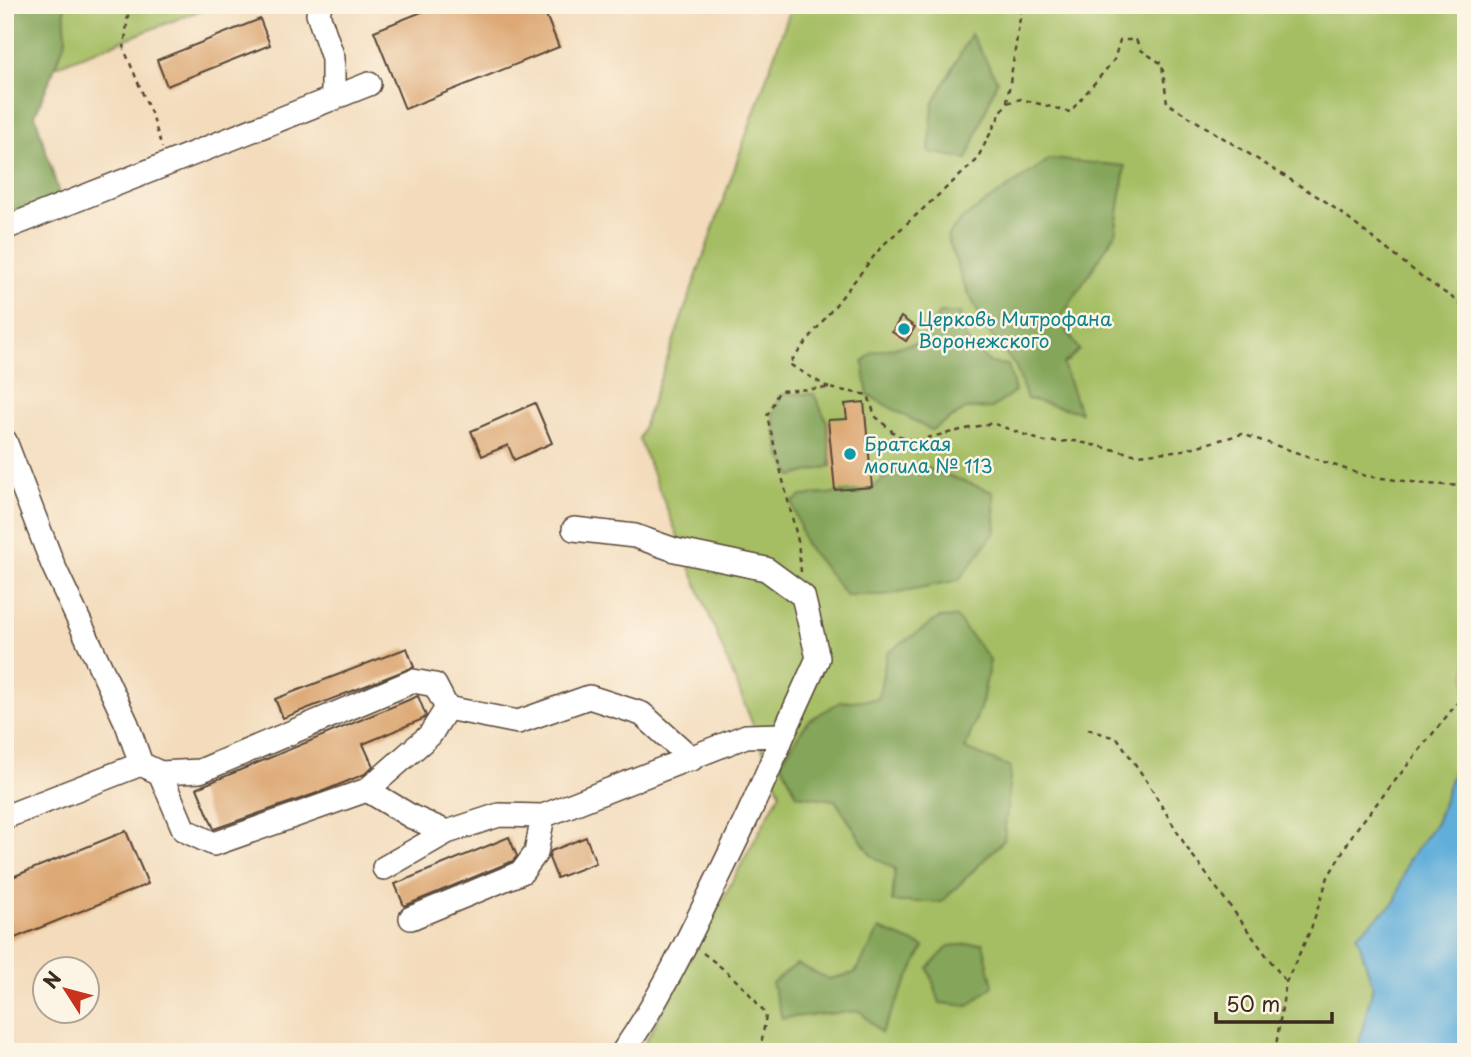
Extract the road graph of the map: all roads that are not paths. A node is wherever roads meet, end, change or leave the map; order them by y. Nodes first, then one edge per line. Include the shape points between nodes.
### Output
1 (320, 5) edge
2 (369, 84) dead end
3 (333, 99) junction
4 (5, 228) edge
5 (5, 442) edge
6 (574, 529) dead end
7 (447, 708) junction
8 (783, 735) junction
9 (692, 759) junction
10 (150, 769) junction
11 (367, 790) junction
12 (543, 816) junction
13 (5, 817) edge
14 (447, 832) junction
15 (384, 868) dead end
16 (411, 918) dead end
17 (623, 1052) edge

1 - 3 lane via 318,14 333,58
2 - 3 lane
3 - 4 lane
5 - 10 lane via 53,565
6 - 8 lane via 635,536 675,550 766,569 803,596 818,657
7 - 9 lane via 518,722 589,697 642,714
7 - 10 lane via 435,685 413,681 200,771
7 - 11 lane via 430,735
8 - 9 lane via 746,736
8 - 17 lane via 687,941
9 - 12 lane
10 - 11 lane via 184,830 214,844
10 - 13 lane
11 - 14 lane
12 - 14 lane via 499,815
12 - 16 lane via 536,853 522,872
14 - 15 lane

